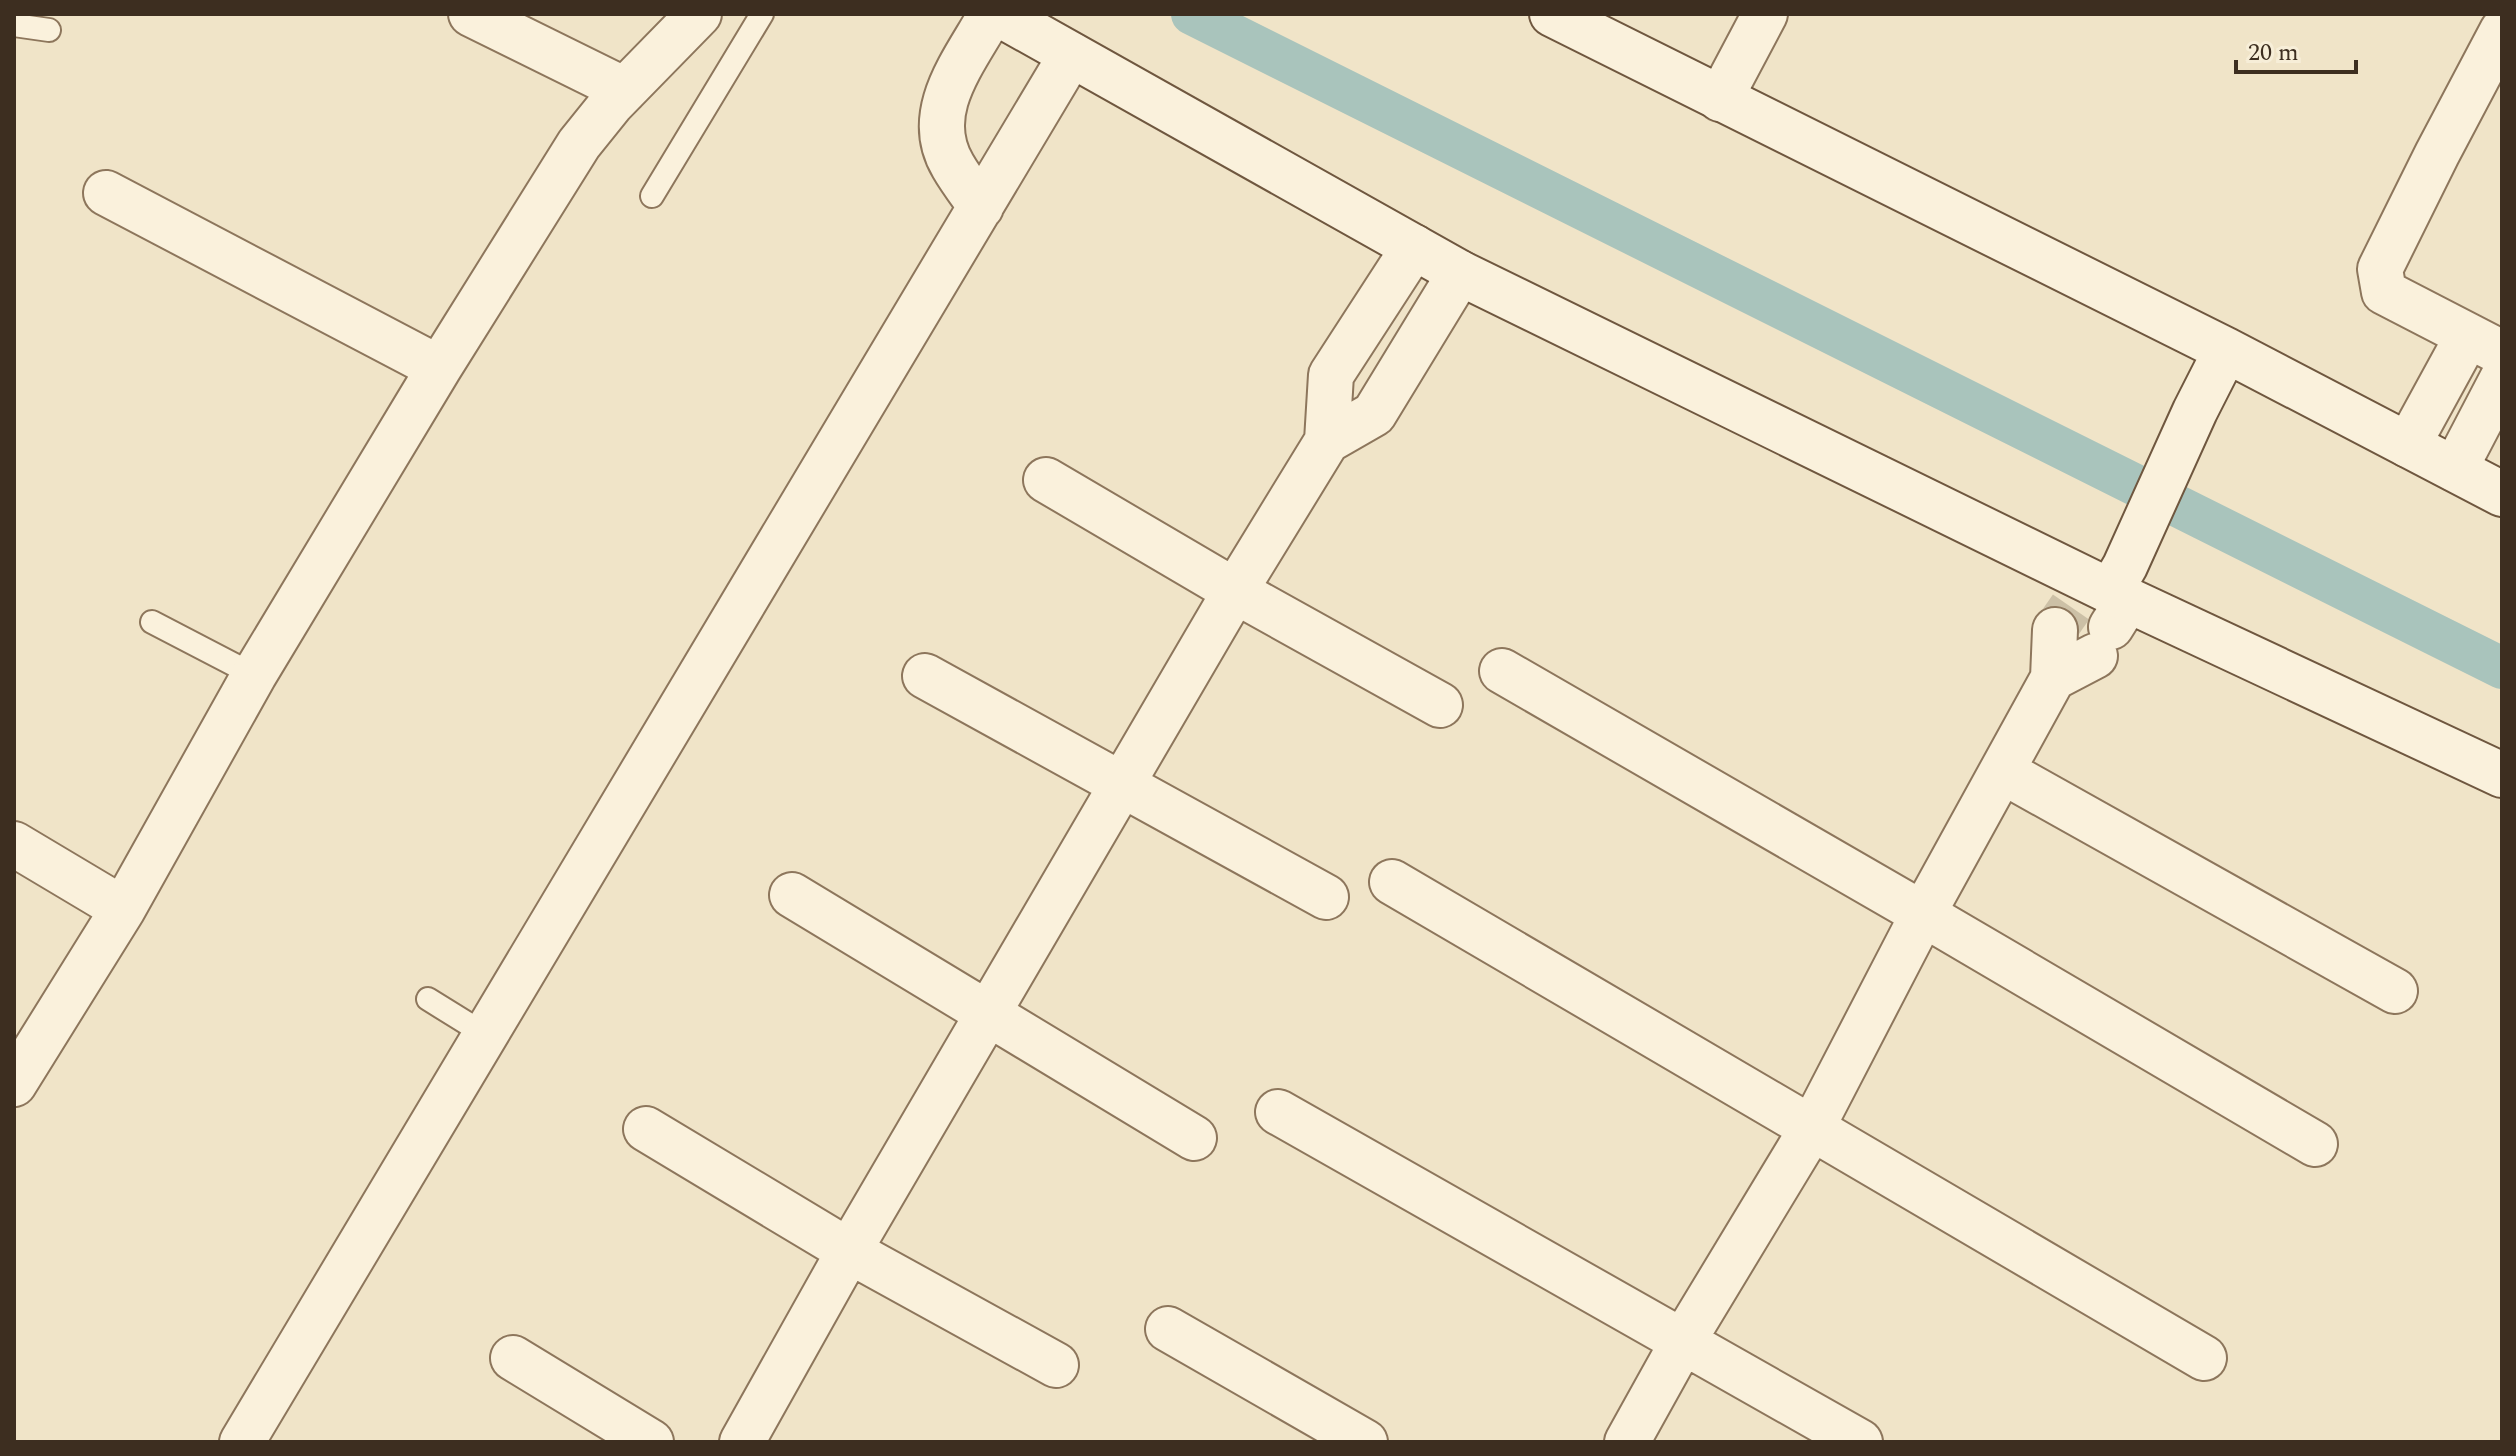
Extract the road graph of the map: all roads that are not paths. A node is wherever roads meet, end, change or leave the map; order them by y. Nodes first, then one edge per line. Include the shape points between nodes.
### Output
1 (471, 14) edge
2 (699, 14) edge
3 (762, 14) edge
4 (991, 14) edge
5 (999, 14) edge
6 (1552, 14) edge
7 (1765, 14) edge
8 (14, 25) edge
9 (49, 30) dead end
10 (2502, 31) edge
11 (1071, 55) junction
12 (625, 90) junction
13 (1720, 99) junction
14 (106, 193) dead end
15 (652, 196) dead end
16 (981, 207) junction
17 (1414, 247) junction
18 (1460, 273) junction
19 (2484, 345) edge
20 (2226, 350) junction
21 (439, 368) junction
22 (2502, 379) edge
23 (1327, 441) junction
24 (2408, 445) junction
25 (2455, 469) junction
26 (1046, 480) dead end
27 (2502, 494) edge
28 (1235, 591) junction
29 (2098, 607) junction
30 (152, 622) dead end
31 (1502, 671) dead end
32 (254, 675) junction
33 (925, 676) dead end
34 (1440, 705) dead end
35 (2002, 771) junction
36 (2502, 775) edge
37 (1122, 785) junction
38 (14, 844) edge
39 (1392, 882) dead end
40 (792, 895) dead end
41 (1326, 897) dead end
42 (123, 909) junction
43 (1923, 914) junction
44 (2395, 991) dead end
45 (428, 999) dead end
46 (988, 1013) junction
47 (486, 1035) junction
48 (14, 1084) edge
49 (1278, 1112) dead end
50 (1812, 1128) junction
51 (646, 1129) dead end
52 (1194, 1138) dead end
53 (2315, 1144) dead end
54 (849, 1251) junction
55 (1168, 1329) dead end
56 (1682, 1343) junction
57 (513, 1358) dead end
58 (2204, 1358) dead end
59 (1056, 1365) dead end
60 (242, 1442) edge
61 (651, 1442) edge
62 (742, 1442) edge
63 (1365, 1442) edge
64 (1627, 1442) edge
65 (1860, 1442) edge

1 - 12 street
2 - 12 street
3 - 15 lane
4 - 16 street via 950,87 940,128 952,166
5 - 11 street
6 - 13 street
7 - 13 street
8 - 9 lane
10 - 19 street via 2380,269 2384,292
11 - 16 street
11 - 17 street
12 - 21 street via 579,144
13 - 20 street
14 - 21 street
16 - 47 street
17 - 18 street
17 - 23 street via 1331,375
18 - 23 street via 1374,414
18 - 29 street
19 - 24 street
20 - 24 street
20 - 29 street
21 - 32 street
22 - 25 street
23 - 28 street
24 - 25 street
25 - 27 street
26 - 28 street
28 - 34 street
28 - 37 street
29 - 35 street
29 - 36 street
30 - 32 lane
31 - 43 street
32 - 42 street
33 - 37 street
35 - 43 street
35 - 44 street
37 - 41 street
37 - 46 street
38 - 42 street
39 - 50 street
40 - 46 street
42 - 48 street
43 - 50 street
43 - 53 street
45 - 47 lane
46 - 52 street
46 - 54 street
47 - 60 street
49 - 56 street
50 - 56 street
50 - 58 street
51 - 54 street
54 - 59 street
54 - 62 street
55 - 63 street
56 - 64 street
56 - 65 street
57 - 61 street

